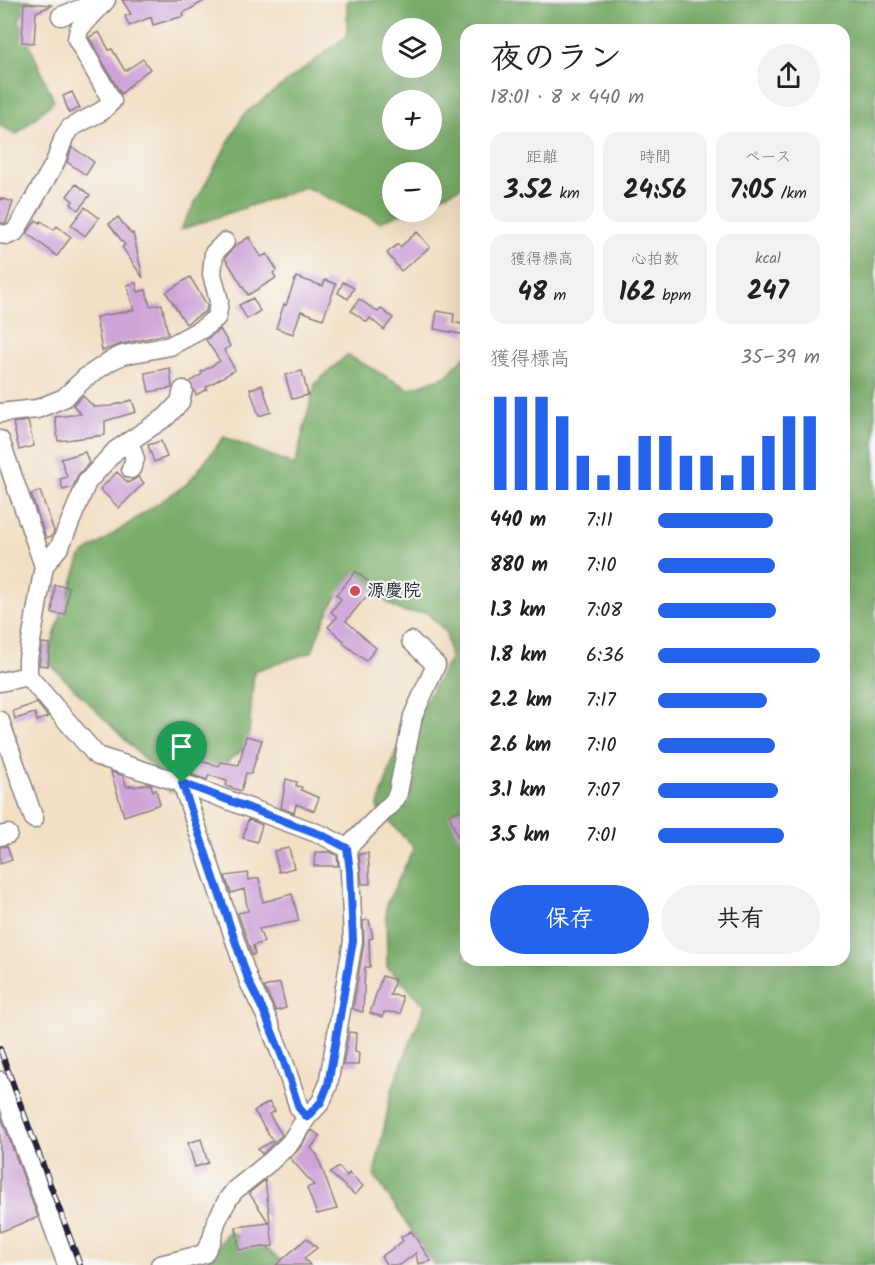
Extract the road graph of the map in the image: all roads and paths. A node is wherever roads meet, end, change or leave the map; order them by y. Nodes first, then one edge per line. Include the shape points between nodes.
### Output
1 (94, 0) edge
2 (106, 0) edge
3 (61, 16) dead end
4 (0, 234) edge
5 (225, 242) dead end
6 (183, 390) dead end
7 (0, 413) edge
8 (0, 440) edge
9 (129, 441) junction
10 (131, 469) dead end
11 (44, 566) junction
12 (411, 641) dead end
13 (28, 676) junction
14 (0, 682) edge
15 (0, 721) edge
16 (182, 783) junction
17 (34, 819) dead end
18 (347, 848) junction
19 (0, 1081) edge
20 (307, 1117) junction
21 (67, 1265) edge
22 (160, 1265) edge

1 - 3 street
2 - 4 street via 80,29 77,39 112,101 102,111 70,128 55,163 15,232
5 - 7 street via 214,253 217,317 202,329 170,346 123,355 53,404
6 - 9 street via 180,402 166,417
8 - 11 street
9 - 10 street via 135,459
9 - 11 street via 87,482 60,546
11 - 13 street
12 - 18 street via 436,665 414,717 398,793
13 - 14 street
13 - 16 street via 97,756
15 - 17 street
16 - 18 street
16 - 20 street via 249,982 283,1059 299,1108
18 - 20 street via 353,941 328,1085 321,1102
19 - 21 street
20 - 22 street via 290,1143 228,1199 204,1254

